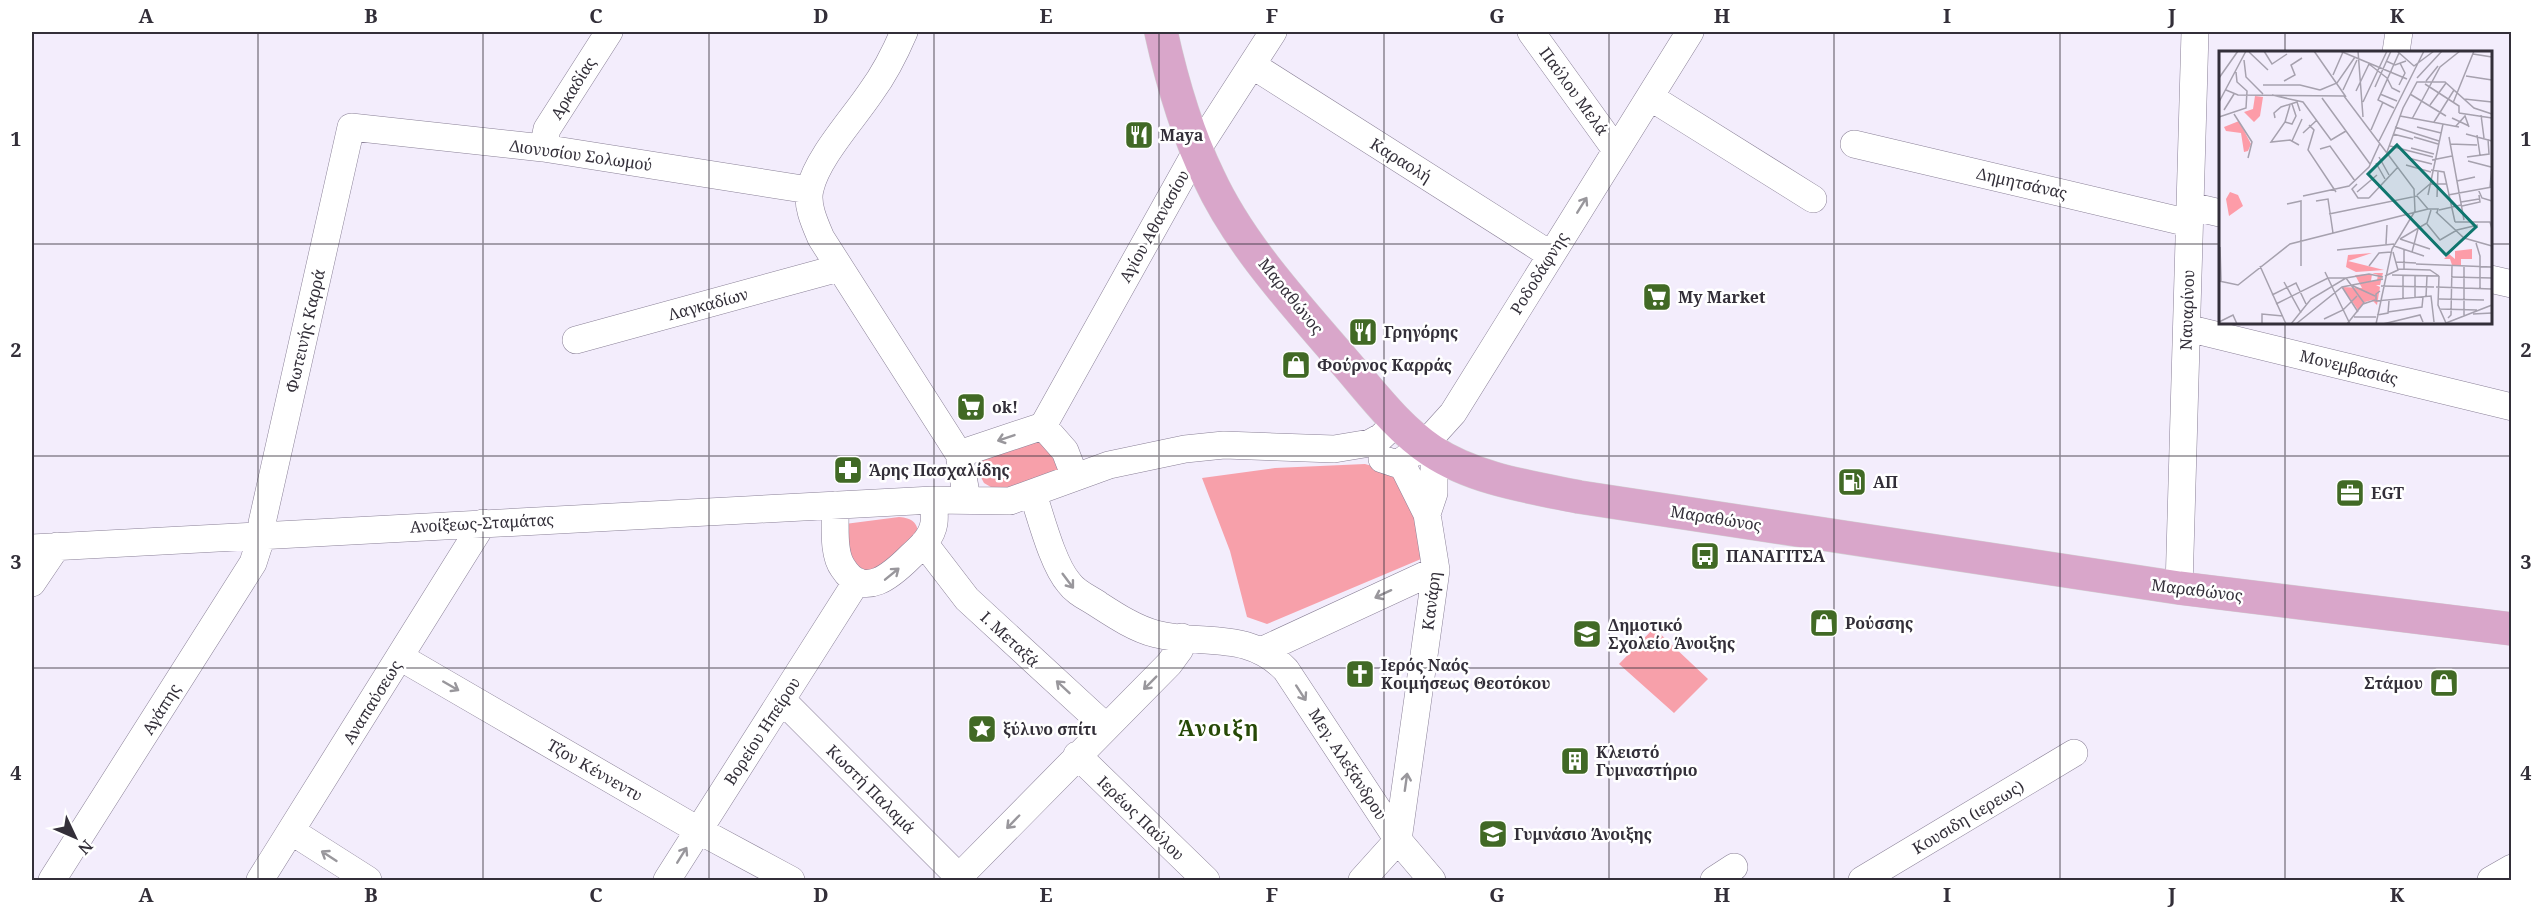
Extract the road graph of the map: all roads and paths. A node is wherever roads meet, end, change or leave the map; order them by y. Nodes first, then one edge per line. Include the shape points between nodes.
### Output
1 (609, 32) edge
2 (904, 32) edge
3 (1161, 32) edge
4 (1273, 32) edge
5 (1531, 32) edge
6 (1690, 32) edge
7 (2399, 32) edge
8 (2187, 33) edge
9 (2396, 51) edge
10 (1252, 65) junction
11 (1650, 97) junction
12 (351, 127) joint
13 (1854, 144) dead end
14 (543, 147) junction
15 (1197, 150) junction
16 (1616, 150) junction
17 (809, 190) junction
18 (1813, 199) dead end
19 (2219, 213) edge
20 (2190, 214) junction
21 (1551, 255) junction
22 (839, 268) junction
23 (2492, 279) edge
24 (2511, 284) edge
25 (2187, 328) junction
26 (576, 340) dead end
27 (2511, 407) edge
28 (1397, 422) junction
29 (1043, 426) junction
30 (1334, 449) junction
31 (959, 454) junction
32 (1419, 454) junction
33 (1076, 477) junction
34 (1033, 494) junction
35 (933, 500) junction
36 (967, 500) junction
37 (836, 505) junction
38 (483, 523) junction
39 (262, 535) junction
40 (924, 543) junction
41 (44, 547) edge
42 (1436, 570) junction
43 (857, 580) junction
44 (32, 583) edge
45 (2179, 588) junction
46 (2511, 628) edge
47 (1182, 637) junction
48 (1263, 650) junction
49 (400, 657) junction
50 (782, 700) junction
51 (1106, 727) junction
52 (2074, 753) dead end
53 (1077, 756) junction
54 (698, 830) junction
55 (291, 831) junction
56 (1398, 840) junction
57 (2511, 868) edge
58 (957, 879) edge
59 (52, 880) edge
60 (260, 880) edge
61 (368, 880) edge
62 (666, 880) edge
63 (790, 880) edge
64 (1206, 880) edge
65 (1362, 880) edge
66 (1432, 880) edge
67 (1862, 880) edge
68 (2491, 880) edge

1 - 14 street, Αρκαδίας via 547,129
2 - 17 street via 892,60 836,140
3 - 15 main road, Μαραθώνος via 1176,96
4 - 10 street, Αγίου Αθανασίου
5 - 16 street, Παύλου Μελά
6 - 11 street, Ροδοδάφνης
7 - 9 street
8 - 20 street, Ναυαρίνου
10 - 15 street, Αγίου Αθανασίου
10 - 21 street, Καραολή
11 - 16 street, Ροδοδάφνης
11 - 18 street
12 - 14 street, Διονυσίου Σολωμού
12 - 39 street, Φωτεινής Καρρά
13 - 20 street, Δημητσάνας
14 - 17 street, Διονυσίου Σολωμού
15 - 28 main road, Μαραθώνος via 1209,179 1267,268
15 - 29 street, Αγίου Αθανασίου
21 -> 16 street, Ροδοδάφνης
17 - 22 street via 810,210 817,229
19 - 20 street, Δημητσάνας
20 - 25 street, Ναυαρίνου
21 - 32 street, Ροδοδάφνης via 1453,413
22 - 26 street, Λαγκαδίων
22 - 31 street
23 - 24 street
25 - 27 street, Μονεμβασιάς
25 - 45 street, Ναυαρίνου
28 - 30 street via 1375,441
28 - 32 main road, Μαραθώνος
29 -> 31 street
29 - 33 street via 1065,451
30 - 32 street
30 - 33 street, Ανοίξεως-Σταμάτας via 1204,446 1134,458
31 - 36 street
32 - 42 street, Κανάρη via 1434,493 1426,514
32 - 45 main road, Μαραθώνος via 1578,497
33 - 34 street, Ανοίξεως-Σταμάτας
34 - 36 street, Ανοίξεως-Σταμάτας via 1010,501
34 -> 47 street, Μεγ. Αλεξάνδρου via 1070,585 1131,623 1155,634
35 - 36 street, Ανοίξεως-Σταμάτας
35 - 37 street, Ανοίξεως-Σταμάτας
35 - 40 street via 934,524
37 - 38 street, Ανοίξεως-Σταμάτας
37 - 43 street via 839,559 842,568
38 - 39 street, Ανοίξεως-Σταμάτας
38 - 49 street, Αναπαύσεως
39 - 41 street, Ανοίξεως-Σταμάτας
39 - 59 street, Αγάπης via 253,563
43 -> 40 street via 884,580
51 -> 40 street, Ι. Μεταξά via 967,599
41 - 44 street
42 -> 48 street
56 -> 42 street, Κανάρη
43 - 50 street, Βορείου Ηπείρου
45 - 46 main road, Μαραθώνος
47 - 48 street, Μεγ. Αλεξάνδρου
47 -> 51 street via 1180,649 1169,664
48 -> 56 street, Μεγ. Αλεξάνδρου via 1286,669
49 -> 54 street, Τζον Κέννεντυ
49 - 55 street, Αναπαύσεως
50 - 54 street, Βορείου Ηπείρου
50 - 58 street, Κωστή Παλαμά
51 - 53 street
52 - 67 street, Κουσιδη (ιερεως)
53 -> 58 street
53 - 64 street, Ιερέως Παύλου
62 -> 54 street, Βορείου Ηπείρου
54 - 63 street, Τζον Κέννεντυ
55 - 60 street, Αναπαύσεως
61 -> 55 street
56 - 65 street
56 - 66 street, Μεγ. Αλεξάνδρου
57 - 68 street

